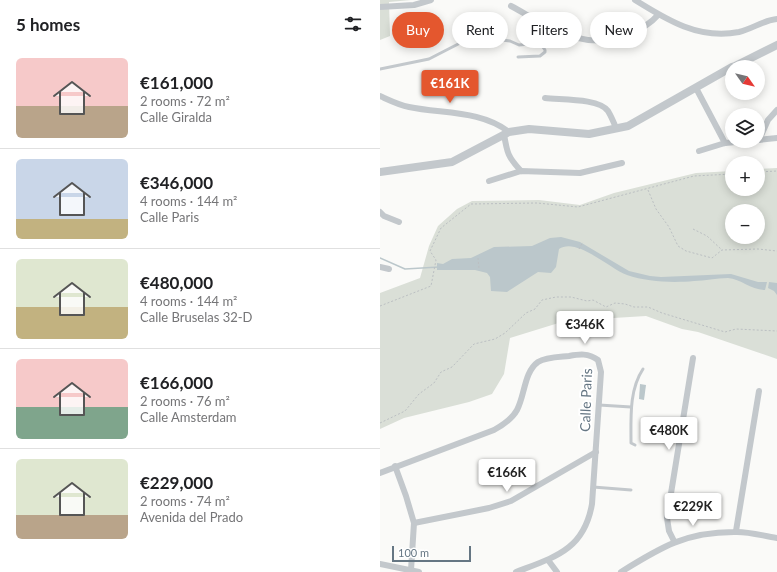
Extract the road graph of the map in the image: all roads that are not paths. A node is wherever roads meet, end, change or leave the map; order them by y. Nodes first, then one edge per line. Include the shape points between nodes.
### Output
1 (431, 0) edge
2 (635, 0) edge
3 (511, 6) dead end
4 (380, 7) edge
5 (658, 15) junction
6 (777, 19) edge
7 (777, 45) edge
8 (518, 57) dead end
9 (746, 60) edge
10 (380, 69) edge
11 (725, 71) edge
12 (696, 88) junction
13 (380, 96) edge
14 (544, 98) dead end
15 (777, 110) edge
16 (765, 127) edge
17 (616, 128) junction
18 (507, 133) junction
19 (777, 138) edge
20 (765, 139) edge
21 (725, 143) joint
22 (699, 151) dead end
23 (622, 163) dead end
24 (521, 171) junction
25 (380, 172) edge
26 (489, 181) dead end
27 (380, 212) edge
28 (399, 222) dead end
29 (380, 267) edge
30 (389, 269) dead end
31 (693, 358) dead end
32 (643, 369) dead end
33 (759, 391) dead end
34 (599, 405) junction
35 (631, 407) junction
36 (636, 445) dead end
37 (596, 452) junction
38 (395, 466) junction
39 (380, 473) edge
40 (593, 487) junction
41 (631, 490) dead end
42 (414, 523) junction
43 (736, 532) junction
44 (777, 538) edge
45 (674, 541) junction
46 (548, 560) junction
47 (380, 564) edge
48 (411, 570) junction
49 (419, 572) edge
50 (516, 572) edge
51 (557, 572) edge
52 (621, 572) edge

1 - 4 street via 414,5
2 - 5 street
3 - 5 street via 578,39 603,42 640,29
5 - 6 street via 688,29 707,34 739,32
7 - 9 street
8 - 10 lane via 540,56 545,50 540,43 519,45 510,41 478,37 464,41 429,59
11 - 12 street
12 - 17 street via 628,126
12 - 21 street
13 - 18 street via 407,107 486,119 501,126
14 - 17 street via 592,102 608,110
15 - 16 street
17 - 18 street via 589,134 529,129
18 - 24 street via 507,154
18 - 25 street via 452,162
19 - 20 street
21 - 22 street
23 - 24 street via 580,173
24 - 26 street
27 - 28 street
29 - 30 street
31 - 45 street via 667,518
32 - 35 lane via 638,377
33 - 43 street
34 - 35 lane
34 - 37 street, Calle Paris
34 - 38 street, Calle Paris via 601,372 598,360 587,354 546,359 532,368 517,410 502,425
35 - 36 lane via 631,443
37 - 40 street, Calle Paris
37 - 42 street via 511,501
38 - 39 street, Calle Paris
38 - 42 street
40 - 41 lane
40 - 46 street, Calle Paris via 590,516 584,532 575,542
42 - 48 street
43 - 44 street
43 - 45 street via 702,534
45 - 52 street
46 - 50 street, Calle Paris
46 - 51 street
47 - 48 street
48 - 49 street

